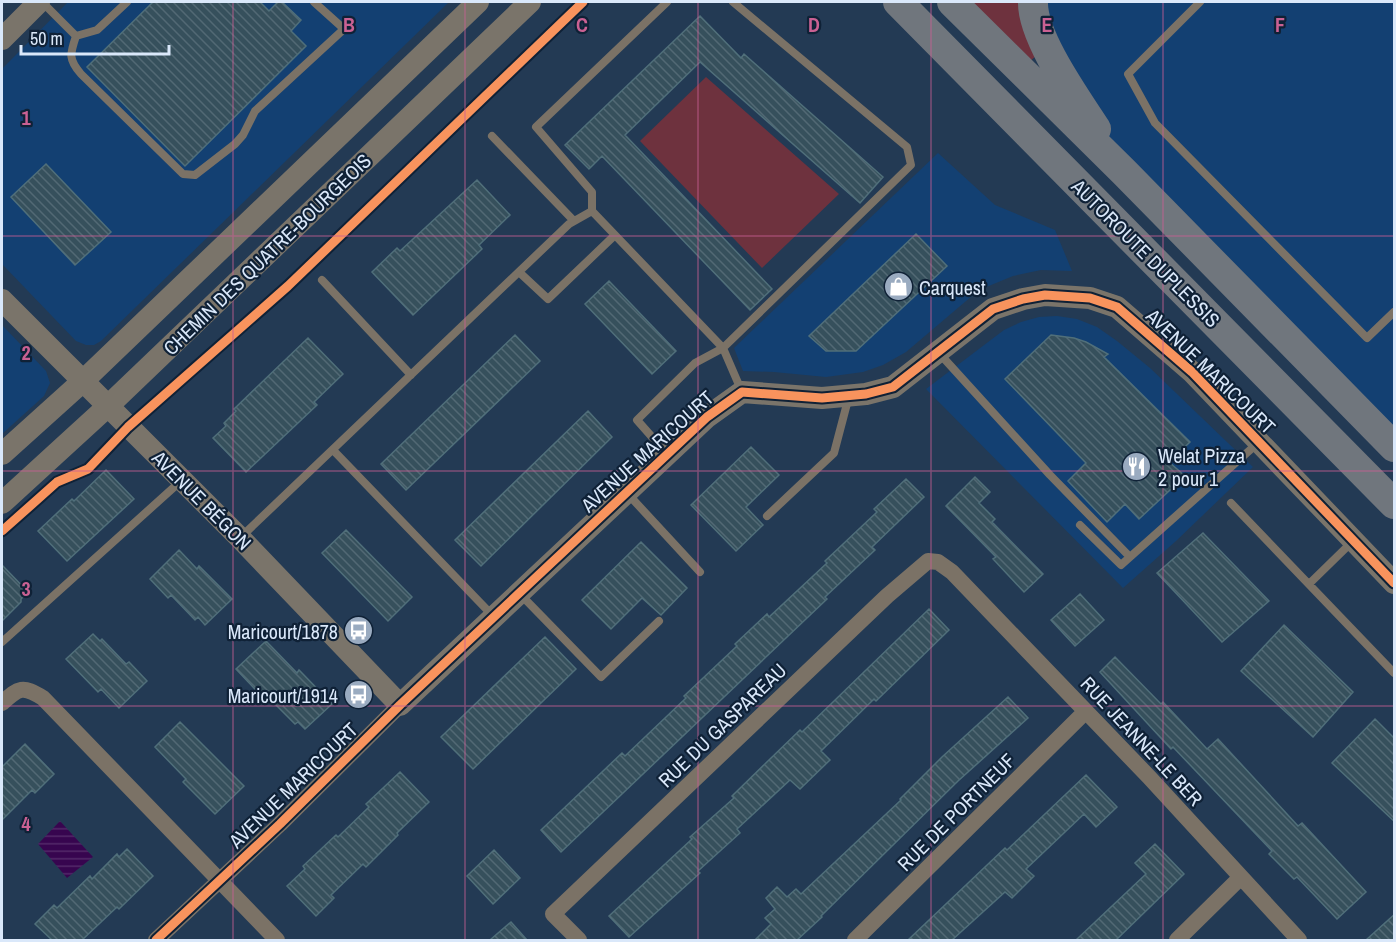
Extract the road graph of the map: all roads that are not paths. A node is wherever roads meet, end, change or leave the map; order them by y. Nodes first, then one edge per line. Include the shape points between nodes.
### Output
1 (40, 2) edge
2 (128, 2) edge
3 (478, 2) edge
4 (531, 2) edge
5 (667, 2) edge
6 (733, 2) edge
7 (898, 2) edge
8 (952, 2) edge
9 (1033, 2) edge
10 (1200, 2) edge
11 (318, 3) edge
12 (76, 36) junction
13 (2, 39) edge
14 (492, 136) dead end
15 (1124, 172) junction
16 (592, 211) junction
17 (574, 221) junction
18 (615, 235) junction
19 (519, 272) junction
20 (322, 280) dead end
21 (2, 300) edge
22 (1395, 312) edge
23 (723, 348) junction
24 (939, 352) junction
25 (411, 375) junction
26 (83, 381) junction
27 (742, 392) junction
28 (849, 396) junction
29 (107, 407) junction
30 (1259, 442) junction
31 (1395, 447) edge
32 (333, 450) junction
33 (2, 454) edge
34 (667, 454) junction
35 (182, 479) junction
36 (626, 493) junction
37 (2, 503) edge
38 (1231, 503) dead end
39 (1395, 504) edge
40 (767, 516) dead end
41 (1080, 525) dead end
42 (240, 538) junction
43 (1353, 540) junction
44 (1130, 557) junction
45 (700, 572) dead end
46 (952, 572) joint
47 (1395, 583) edge
48 (1309, 584) junction
49 (520, 594) junction
50 (494, 618) junction
51 (659, 621) dead end
52 (2, 642) edge
53 (1395, 673) edge
54 (2, 703) edge
55 (400, 705) junction
56 (1085, 712) junction
57 (1240, 878) junction
58 (220, 881) junction
59 (156, 940) edge
60 (276, 940) edge
61 (579, 940) edge
62 (855, 940) edge
63 (1177, 940) edge
64 (1299, 940) edge

1 - 12 lane
1 - 13 street
2 - 12 lane via 97,30
3 - 26 street, CHEMIN DES QUATRE-BOURGEOIS
4 - 29 street, CHEMIN DES QUATRE-BOURGEOIS
5 - 16 lane via 536,127 592,192
6 - 23 lane via 907,147 911,165
7 - 39 highway, AUTOROUTE DUPLESSIS
8 - 15 highway, AUTOROUTE DUPLESSIS
9 - 15 highway via 1045,45
10 - 22 lane via 1128,74 1155,123 1367,338
11 - 12 lane via 344,29 255,111 235,144 195,175 183,174 81,74 70,53
14 - 17 lane
15 - 31 highway, AUTOROUTE DUPLESSIS
16 - 17 lane
16 - 18 lane
17 - 19 lane
18 - 19 lane via 548,299
18 - 23 lane
19 - 25 lane
20 - 25 lane
21 - 26 street, AVENUE BÉGON
23 - 27 lane
23 - 34 lane via 695,363 637,420
24 - 28 street, AVENUE MARICOURT via 893,387
24 - 30 street, AVENUE MARICOURT via 993,309 1046,295 1089,298 1117,307 1148,332
24 - 44 lane
25 - 32 lane
26 - 29 street, AVENUE BÉGON
26 - 33 street, CHEMIN DES QUATRE-BOURGEOIS
27 - 28 street, AVENUE MARICOURT via 822,398
27 - 34 street, AVENUE MARICOURT via 707,417
28 - 40 lane via 834,453
29 - 35 street, AVENUE BÉGON
29 - 37 street, CHEMIN DES QUATRE-BOURGEOIS
30 - 43 street, AVENUE MARICOURT
30 - 44 lane
32 - 42 lane
32 - 50 lane
34 - 36 street, AVENUE MARICOURT
35 - 42 street, AVENUE BÉGON
35 - 52 lane
36 - 45 lane
36 - 49 street, AVENUE MARICOURT
38 - 48 lane
41 - 44 lane via 1121,565
42 - 55 street, AVENUE BÉGON
43 - 47 street, AVENUE MARICOURT
43 - 48 lane
46 - 56 street, RUE JEANNE-LE BER
46 - 61 street, RUE DU GASPAREAU via 938,562 928,561 920,566 554,914
48 - 53 lane
49 - 50 street, AVENUE MARICOURT
49 - 51 lane via 601,677
50 - 55 street, AVENUE MARICOURT
54 - 58 street via 17,690 29,690 43,698
55 - 58 street, AVENUE MARICOURT
56 - 57 street, RUE JEANNE-LE BER
56 - 62 street, RUE DE PORTNEUF
57 - 63 street
57 - 64 street, RUE JEANNE-LE BER
58 - 59 street, AVENUE MARICOURT
58 - 60 street

